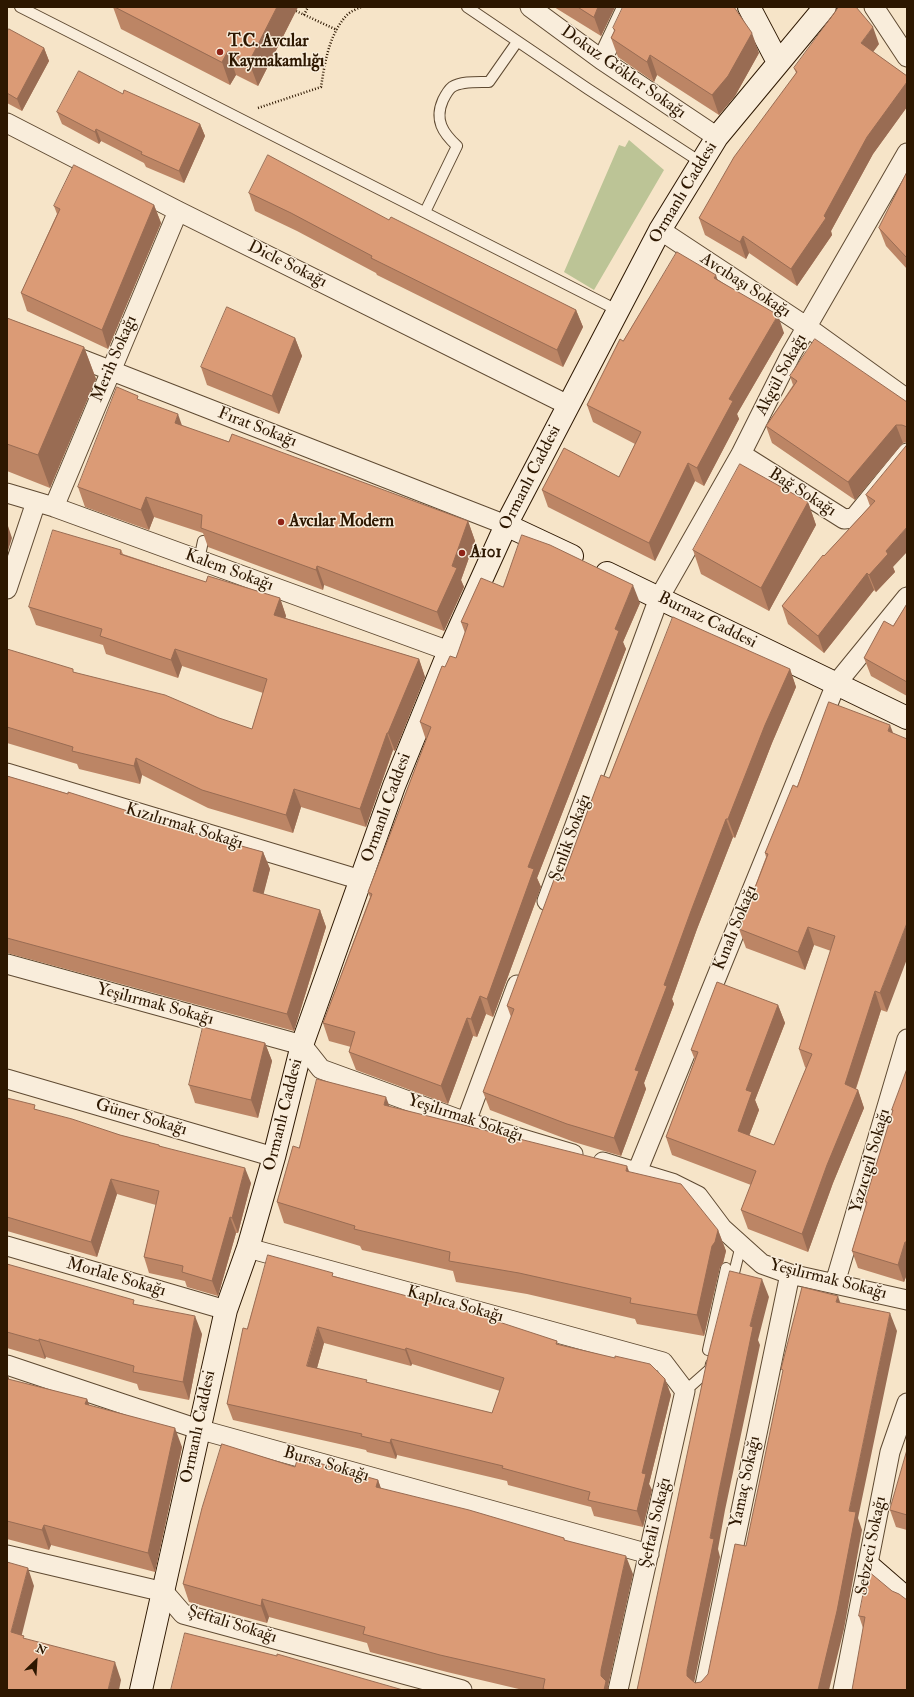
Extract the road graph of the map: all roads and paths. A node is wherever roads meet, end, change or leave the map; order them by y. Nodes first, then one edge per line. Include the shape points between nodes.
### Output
1 (20, 7) edge
2 (308, 7) edge
3 (361, 7) edge
4 (530, 7) edge
5 (627, 7) edge
6 (749, 7) edge
7 (825, 7) edge
8 (874, 7) edge
9 (471, 10) edge
10 (296, 11) dead end
11 (304, 15) junction
12 (336, 30) junction
13 (517, 42) junction
14 (907, 57) edge
15 (602, 60) junction
16 (778, 62) junction
17 (235, 116) junction
18 (7, 123) edge
19 (717, 138) junction
20 (907, 153) edge
21 (702, 163) junction
22 (178, 211) junction
23 (425, 212) junction
24 (660, 230) junction
25 (619, 311) junction
26 (807, 327) junction
27 (51, 347) edge
28 (110, 370) junction
29 (907, 399) edge
30 (568, 405) junction
31 (907, 453) edge
32 (740, 454) junction
33 (7, 493) edge
34 (45, 505) junction
35 (506, 525) junction
36 (203, 541) edge
37 (199, 560) junction
38 (7, 589) edge
39 (907, 597) edge
40 (659, 598) junction
41 (449, 650) junction
42 (836, 684) junction
43 (907, 718) edge
44 (7, 773) edge
45 (361, 880) junction
46 (540, 920) edge
47 (7, 964) edge
48 (524, 965) edge
49 (907, 1039) edge
50 (302, 1045) junction
51 (7, 1079) edge
52 (466, 1122) junction
53 (274, 1157) junction
54 (637, 1172) junction
55 (741, 1245) junction
56 (7, 1246) edge
57 (248, 1248) junction
58 (726, 1268) dead end
59 (790, 1274) junction
60 (835, 1283) junction
61 (907, 1300) edge
62 (226, 1310) junction
63 (708, 1350) edge
64 (7, 1365) edge
65 (685, 1391) junction
66 (907, 1403) edge
67 (198, 1429) junction
68 (649, 1554) junction
69 (7, 1555) edge
70 (869, 1566) junction
71 (164, 1592) junction
72 (907, 1599) edge
73 (141, 1690) edge
74 (462, 1690) edge
75 (618, 1690) edge
76 (704, 1690) edge
77 (843, 1690) edge

1 - 17 lane
2 - 11 path
3 - 12 path via 348,14
4 - 15 street, Dokuz Gökler Sokağı
5 - 15 street
6 - 16 main road
7 - 16 main road, Ormanlı Caddesi
8 - 14 street
9 - 13 lane
10 - 11 path
11 - 12 path
12 - 17 path via 325,60 321,87
13 - 21 lane
13 - 23 lane via 488,82 469,82 452,88 445,96 440,108 440,123 444,134 457,146
15 - 19 street, Dokuz Gökler Sokağı
16 - 19 main road, Ormanlı Caddesi
17 - 23 lane
18 - 22 street, Dicle Sokağı
19 - 21 main road, Ormanlı Caddesi
20 - 26 street, Akgül Sokağı
21 - 24 main road, Ormanlı Caddesi
22 - 28 street, Merih Sokağı
22 - 30 street, Dicle Sokağı
23 - 25 lane
24 - 25 main road, Ormanlı Caddesi
24 - 26 street, Avcıbaşı Sokağı
25 - 30 main road, Ormanlı Caddesi
26 - 29 street, Avcıbaşı Sokağı
26 - 32 street, Akgül Sokağı
27 - 28 street, Fırat Sokağı
28 - 34 street, Merih Sokağı
28 - 35 street, Fırat Sokağı
30 - 35 main road, Ormanlı Caddesi
31 - 32 street, Bağ Sokağı via 854,518 844,519
32 - 40 street, Akgül Sokağı
33 - 34 street, Kalem Sokağı
34 - 37 street, Kalem Sokağı
34 - 38 street, Merih Sokağı
35 - 40 main road, Burnaz Caddesi
35 - 41 main road, Ormanlı Caddesi
36 - 37 lane
37 - 41 street, Kalem Sokağı
39 - 42 street, Kınalı Sokağı
40 - 42 main road, Burnaz Caddesi
40 - 46 street, Şenlik Sokağı
41 - 45 main road, Ormanlı Caddesi via 394,786
42 - 43 main road, Burnaz Caddesi
42 - 54 street, Kınalı Sokağı
44 - 45 street, Kızılırmak Sokağı
45 - 50 main road, Ormanlı Caddesi
47 - 50 street, Yeşilırmak Sokağı
48 - 52 street
49 - 60 street, Yazıcıgil Sokağı
50 - 52 street, Yeşilırmak Sokağı via 321,1069
50 - 53 main road, Ormanlı Caddesi
51 - 53 street, Güner Sokağı
52 - 54 street, Yeşilırmak Sokağı
53 - 57 main road, Ormanlı Caddesi
54 - 55 street, Yeşilırmak Sokağı via 672,1183 698,1196 722,1228
55 - 59 street, Yeşilırmak Sokağı via 762,1264
55 - 65 lane via 710,1369
56 - 62 street, Morlale Sokağı
57 - 62 main road, Ormanlı Caddesi
57 - 65 street, Kaplıca Sokağı via 663,1362
58 - 63 lane
59 - 60 street, Yeşilırmak Sokağı
59 - 76 street, Yamaç Sokağı
60 - 61 street, Yeşilırmak Sokağı
62 - 67 main road, Ormanlı Caddesi
64 - 67 street, Bursa Sokağı
65 - 68 street, Şeftali Sokağı
66 - 70 street, Sebzeci Sokağı via 890,1452
67 - 68 street, Bursa Sokağı
67 - 71 main road, Ormanlı Caddesi
68 - 75 street, Şeftali Sokağı
69 - 71 street
70 - 72 main road
70 - 77 street, Sebzeci Sokağı
71 - 73 main road, Ormanlı Caddesi
71 - 74 street, Şeftali Sokağı via 183,1614

